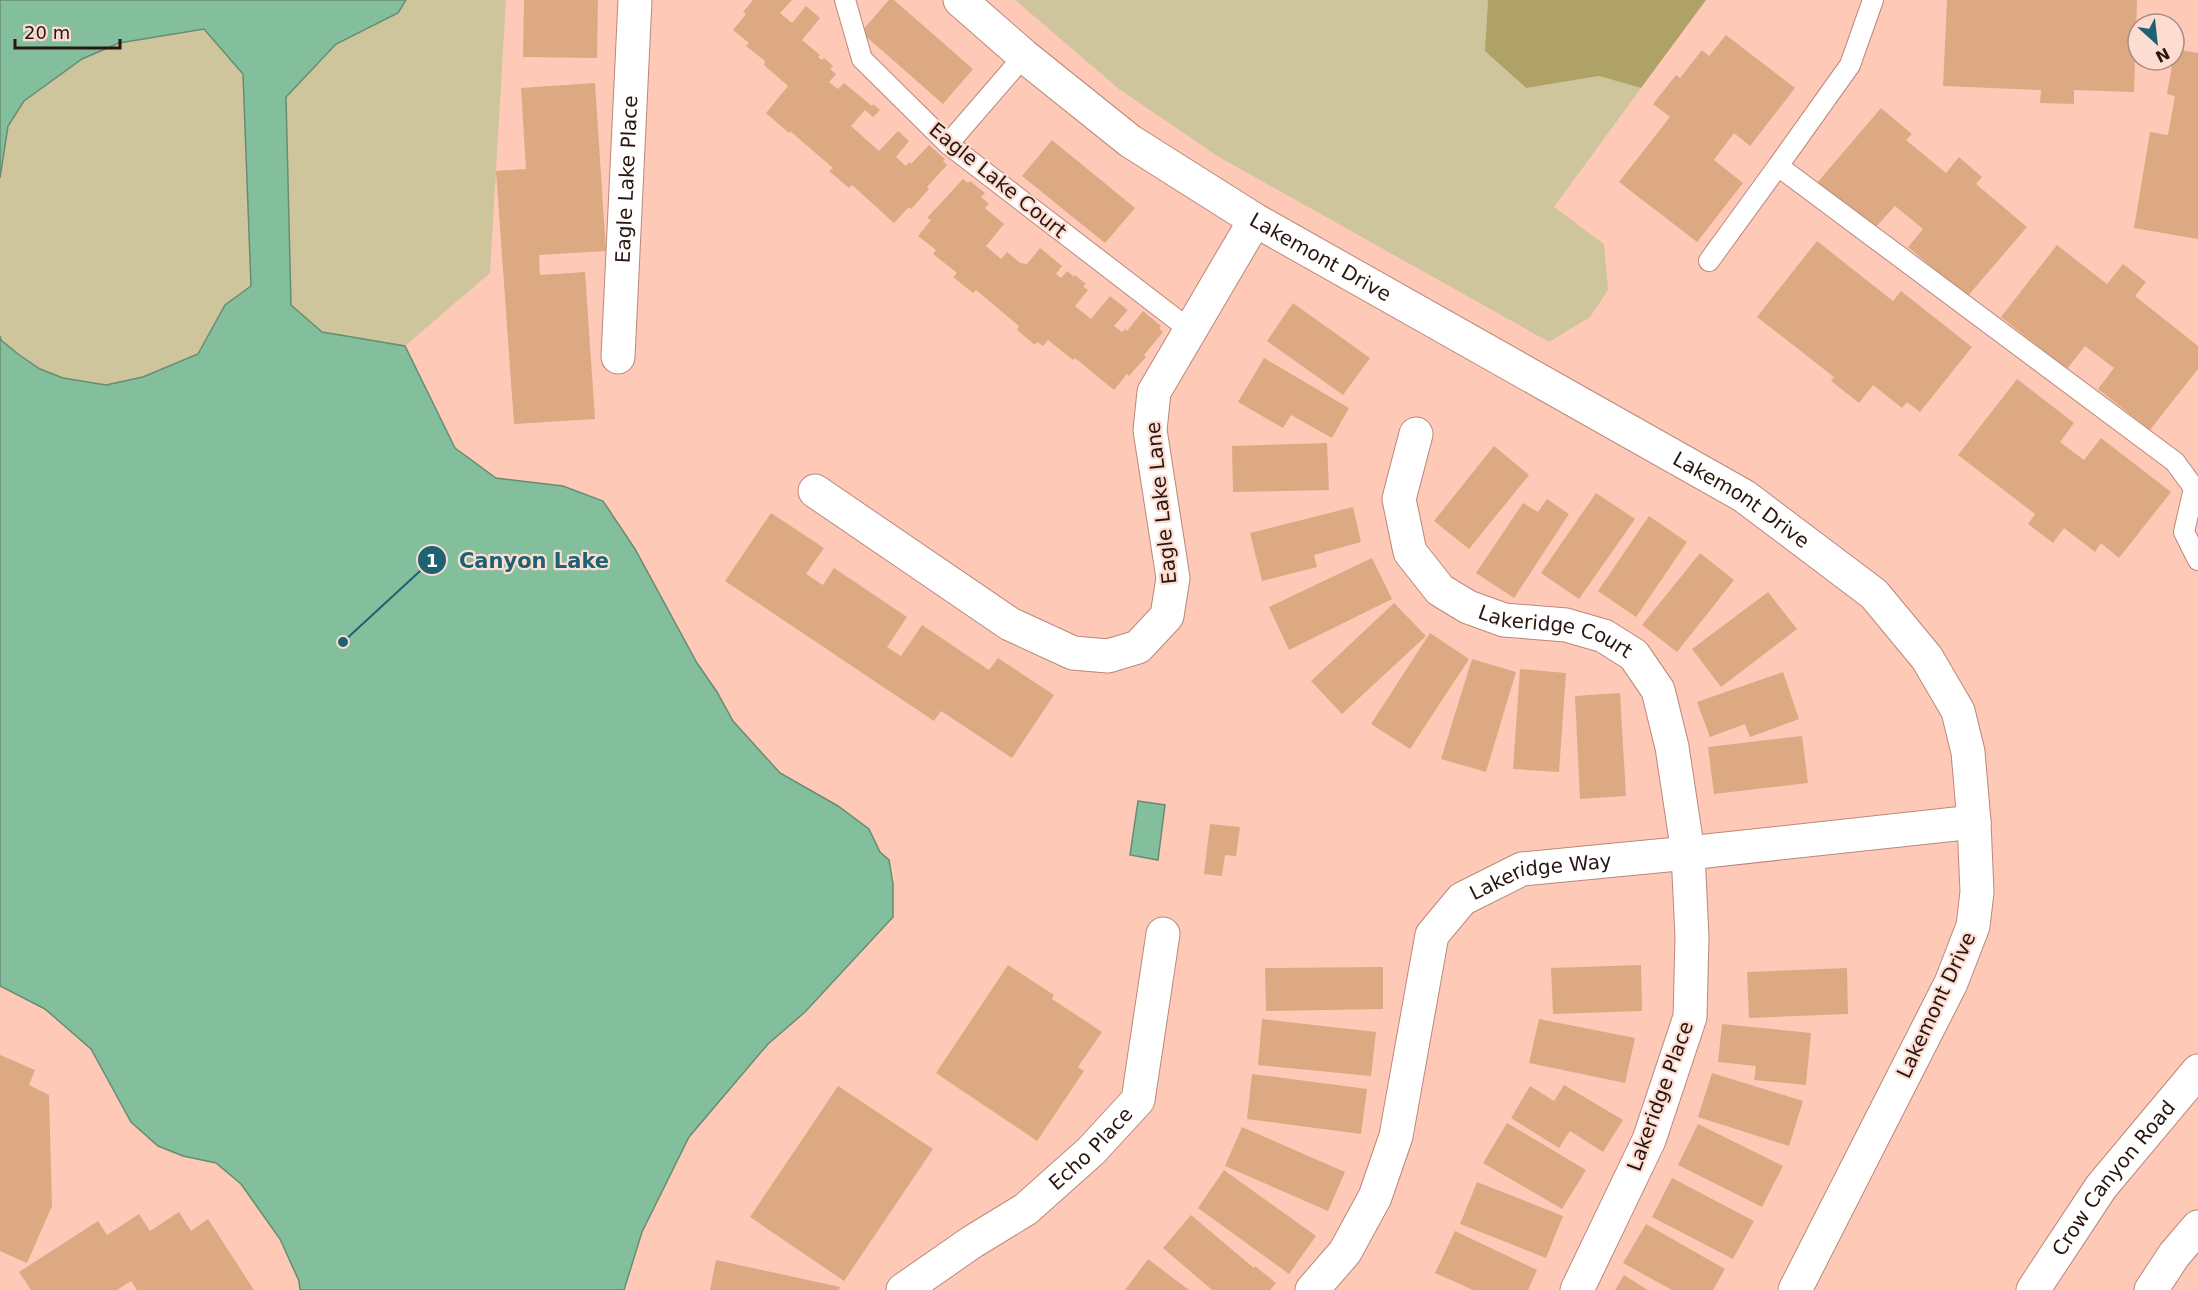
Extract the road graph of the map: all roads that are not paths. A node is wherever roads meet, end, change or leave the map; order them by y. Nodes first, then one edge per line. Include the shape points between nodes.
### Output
1 (635, 0) edge
2 (845, 0) edge
3 (960, 0) edge
4 (1873, 0) edge
5 (1024, 56) junction
6 (948, 144) junction
7 (1778, 166) junction
8 (1255, 220) junction
9 (1708, 261) dead end
10 (1190, 330) junction
11 (618, 357) dead end
12 (1416, 434) dead end
13 (2196, 486) edge
14 (815, 491) dead end
15 (2198, 560) edge
16 (1974, 822) junction
17 (1688, 854) junction
18 (1163, 934) dead end
19 (2198, 1071) edge
20 (2198, 1227) edge
21 (903, 1290) edge
22 (1312, 1290) edge
23 (1577, 1290) edge
24 (1795, 1290) edge
25 (2033, 1290) edge
26 (2151, 1290) edge

1 - 11 street, Eagle Lake Place
2 - 6 lane, Eagle Lake Court via 862,58
3 - 5 street, Lakemont Drive
4 - 7 lane via 1850,65
5 - 6 lane
5 - 8 street, Lakemont Drive via 1130,141
6 - 10 lane, Eagle Lake Court
7 - 9 lane
7 - 13 lane via 2175,462
8 - 10 street, Eagle Lake Lane
8 - 16 street, Lakemont Drive via 1744,496 1874,594 1927,658 1958,711 1968,752
10 - 14 street, Eagle Lake Lane via 1154,392 1150,430 1173,578 1167,616 1138,647 1108,656 1073,652 1010,624
12 - 17 street, Lakeridge Court via 1399,499 1410,552 1440,590 1468,607 1504,620 1566,625 1604,636 1634,655 1658,690 1672,747
13 - 15 lane via 2184,532
16 - 17 street, Lakeridge Way
16 - 24 street, Lakemont Drive via 1977,892 1973,926 1951,983
17 - 22 street, Lakeridge Way via 1521,869 1462,899 1432,935 1396,1136 1375,1197 1345,1252
17 - 23 street, Lakeridge Place via 1690,1017 1649,1140
18 - 21 street, Echo Place via 1138,1100 1091,1151 1026,1209
19 - 25 street, Crow Canyon Road via 2101,1187
20 - 26 street

